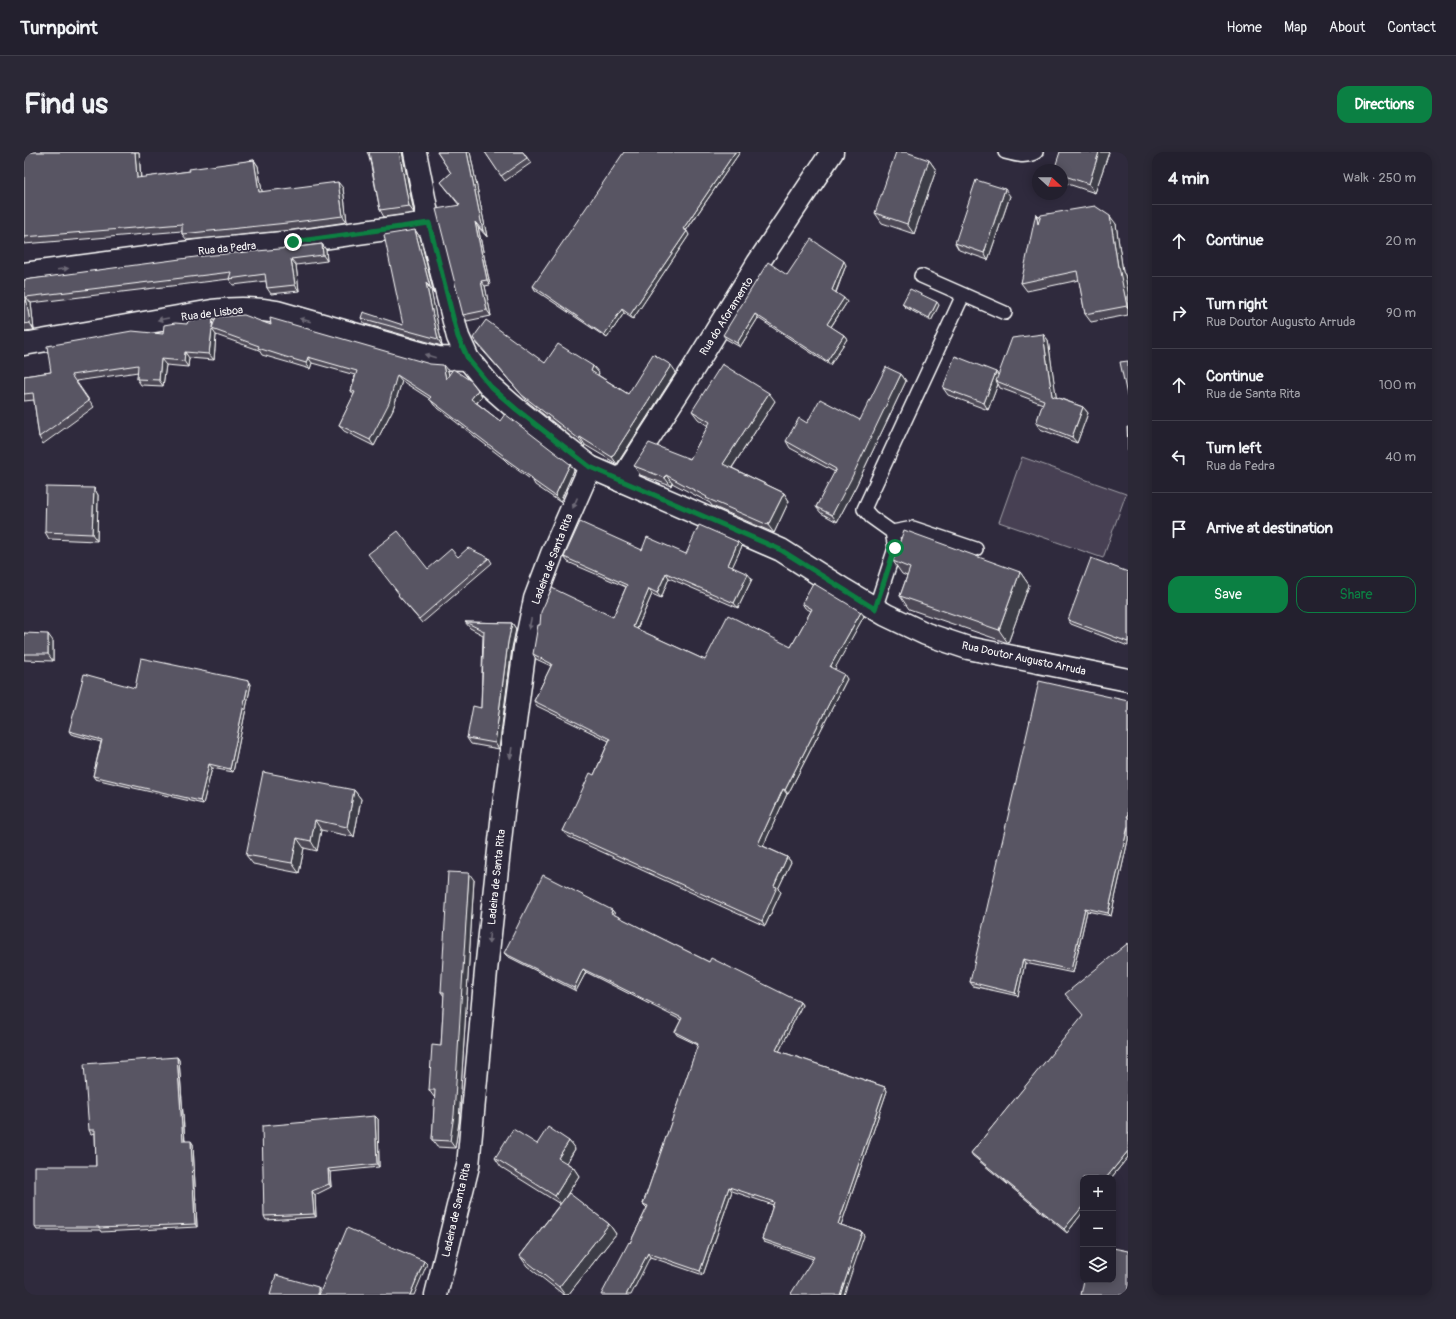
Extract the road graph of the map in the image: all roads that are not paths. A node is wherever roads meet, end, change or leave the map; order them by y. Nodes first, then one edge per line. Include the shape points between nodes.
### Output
1 (415, 152) edge
2 (832, 152) edge
3 (1005, 152) edge
4 (1036, 152) edge
5 (429, 223) junction
6 (24, 274) edge
7 (921, 276) dead end
8 (964, 295) junction
9 (1005, 313) dead end
10 (24, 344) edge
11 (468, 359) junction
12 (590, 467) junction
13 (621, 481) junction
14 (892, 532) junction
15 (976, 549) dead end
16 (875, 609) junction
17 (1128, 680) edge
18 (436, 1295) edge

1 - 5 street, Rua Doutor Augusto Arruda
2 - 13 street, Rua do Aforamento via 758,263
3 - 4 lane via 1019,156
6 -> 5 street, Rua da Pedra
5 - 11 street, Rua Doutor Augusto Arruda via 458,337
7 - 8 lane
8 - 9 lane
8 - 14 lane via 864,509
11 -> 10 street, Rua de Lisboa via 438,358 277,312 233,308
11 - 12 street, Rua Doutor Augusto Arruda via 491,387
12 - 13 street, Rua Doutor Augusto Arruda
12 -> 18 street, Ladeira de Santa Rita via 535,599 525,647 502,821 468,1166
13 - 16 street, Rua Doutor Augusto Arruda via 781,550
14 - 15 lane via 913,528
14 - 16 lane via 895,548
16 - 17 street, Rua Doutor Augusto Arruda via 926,634 968,648

